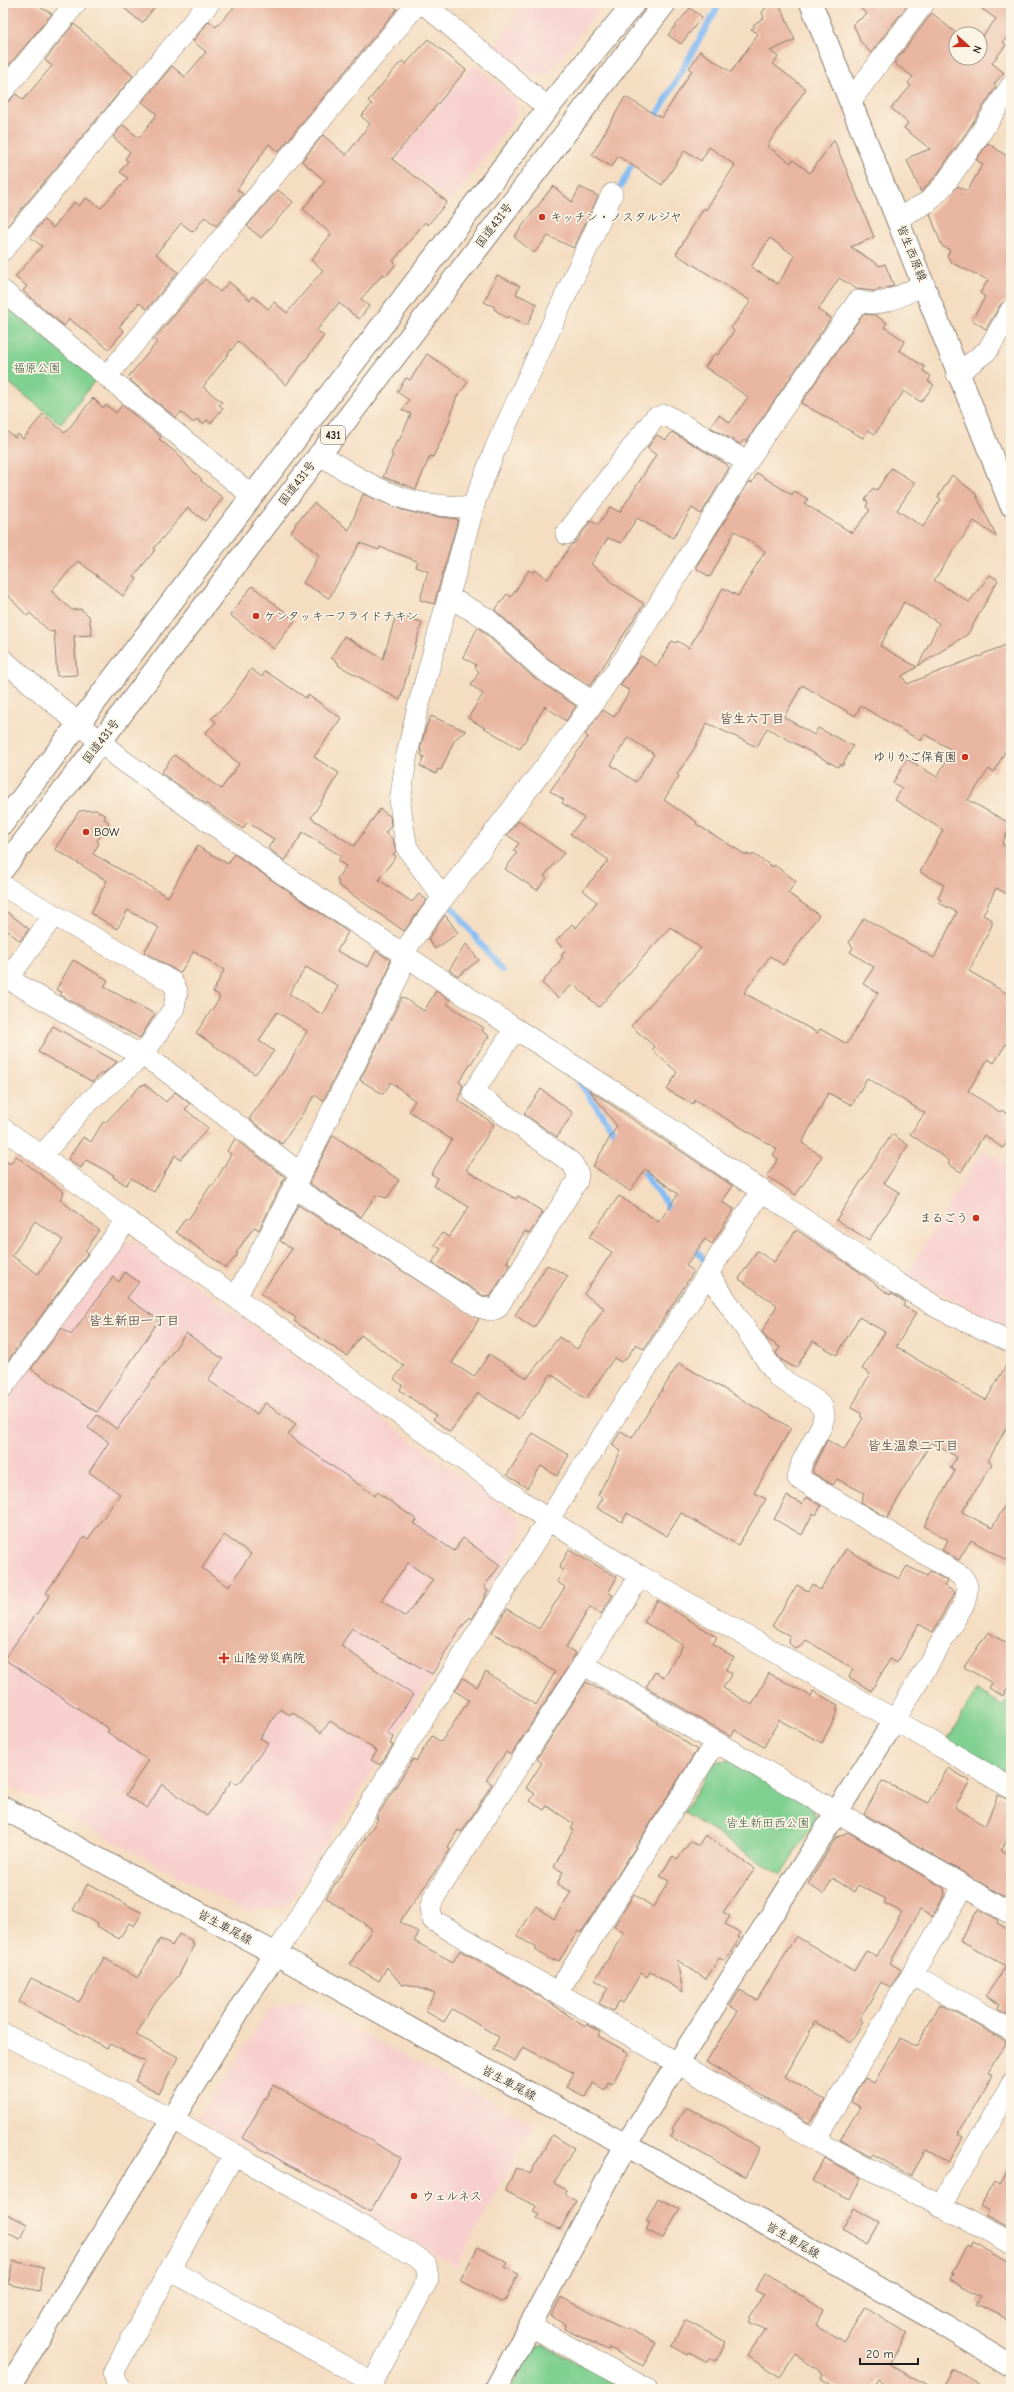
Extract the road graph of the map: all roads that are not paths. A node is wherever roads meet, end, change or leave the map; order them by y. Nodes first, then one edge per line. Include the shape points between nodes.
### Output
1 (76, 3) edge
2 (209, 3) edge
3 (418, 3) edge
4 (423, 3) edge
5 (634, 3) edge
6 (665, 3) edge
7 (811, 3) edge
8 (924, 3) edge
9 (1011, 86) edge
10 (3, 91) edge
11 (851, 100) junction
12 (548, 108) junction
13 (612, 194) dead end
14 (898, 218) junction
15 (3, 250) edge
16 (924, 284) junction
17 (3, 291) edge
18 (1011, 310) edge
19 (957, 374) junction
20 (107, 376) junction
21 (319, 454) junction
22 (747, 462) junction
23 (251, 495) junction
24 (1011, 505) edge
25 (473, 508) junction
26 (566, 534) dead end
27 (448, 597) junction
28 (3, 660) edge
29 (593, 703) junction
30 (79, 723) junction
31 (101, 742) junction
32 (3, 824) edge
33 (3, 869) edge
34 (3, 886) edge
35 (443, 898) junction
36 (54, 915) junction
37 (403, 954) junction
38 (515, 1029) junction
39 (143, 1055) junction
40 (3, 1129) edge
41 (42, 1156) junction
42 (297, 1180) junction
43 (762, 1190) junction
44 (127, 1220) junction
45 (708, 1273) junction
46 (236, 1297) junction
47 (1011, 1342) edge
48 (3, 1387) edge
49 (548, 1520) junction
50 (640, 1576) junction
51 (583, 1664) junction
52 (895, 1720) junction
53 (715, 1743) junction
54 (1011, 1788) edge
55 (3, 1808) edge
56 (838, 1811) junction
57 (964, 1886) junction
58 (1011, 1914) edge
59 (276, 1954) junction
60 (913, 1975) junction
61 (557, 1993) junction
62 (1011, 2030) edge
63 (3, 2034) edge
64 (677, 2063) junction
65 (1011, 2085) edge
66 (172, 2119) junction
67 (815, 2140) junction
68 (626, 2145) junction
69 (234, 2154) junction
70 (940, 2207) junction
71 (1011, 2243) edge
72 (170, 2270) junction
73 (530, 2326) junction
74 (1011, 2366) edge
75 (371, 2386) edge
76 (8, 2389) edge
77 (122, 2389) edge
78 (496, 2389) edge
79 (647, 2389) edge

1 - 10 street
2 - 15 street
3 - 20 street
4 - 12 street
5 - 12 main road, 431
6 - 21 main road, 国道431号 / 431
7 - 11 main road, 皆生西原線
8 - 11 street
9 - 14 street via 945,184 928,202
11 - 14 main road, 皆生西原線
12 - 23 main road, 431
13 - 25 street via 496,447
14 - 16 main road, 皆生西原線
16 - 19 main road, 皆生西原線
16 - 22 street via 883,302 866,304 858,301
17 - 20 street
18 - 19 street via 988,350
19 - 24 main road, 皆生西原線
20 - 23 street
21 - 25 street via 355,476 395,494 418,502
21 - 31 main road, 国道431号 / 431
22 - 26 street via 666,415 661,415 650,424
22 - 29 street
23 - 30 main road, 431
25 - 27 street
27 - 29 street via 486,618 540,667
27 - 35 street via 417,711 400,802 407,848
28 - 30 street
29 - 35 street
30 - 31 street
30 - 32 main road, 431
31 - 33 main road, 国道431号 / 431
31 - 37 street via 136,771
34 - 36 street
35 - 37 street
36 - 39 street via 176,986 178,997 174,1008
36 - 39 street via 14,970 10,980
37 - 38 street
37 - 42 street via 399,975
38 - 42 street via 473,1092 572,1163 578,1174 578,1181 497,1308 492,1310 479,1307
38 - 43 street
39 - 41 street via 83,1107
39 - 42 street via 217,1108
40 - 41 street
41 - 44 street
42 - 46 street
43 - 45 street
43 - 47 street via 929,1303
44 - 46 street
44 - 48 street
45 - 49 street
45 - 52 street via 778,1378 815,1400 823,1408 822,1425 802,1462 798,1478 960,1574 967,1582 969,1589 964,1604
46 - 49 street
49 - 50 street
49 - 59 street
50 - 51 street
50 - 52 street
51 - 53 street
51 - 61 street via 433,1899 430,1909 431,1916 437,1924
52 - 54 street
52 - 56 main road
53 - 56 street
53 - 61 street
55 - 59 main road, 皆生車尾線
56 - 57 street
56 - 64 main road
57 - 58 street
57 - 60 street
59 - 66 main road
59 - 68 main road, 皆生車尾線
60 - 62 street
60 - 67 street
61 - 64 street
63 - 66 street
64 - 67 street
64 - 68 main road
65 - 70 street
66 - 69 street
66 - 76 main road
67 - 70 street
68 - 73 main road
68 - 74 main road, 皆生車尾線 via 944,2325
69 - 72 street
69 - 75 street via 418,2258 426,2265 428,2279
70 - 71 street
72 - 75 street
72 - 77 street via 114,2371 116,2381
73 - 78 main road
73 - 79 street

